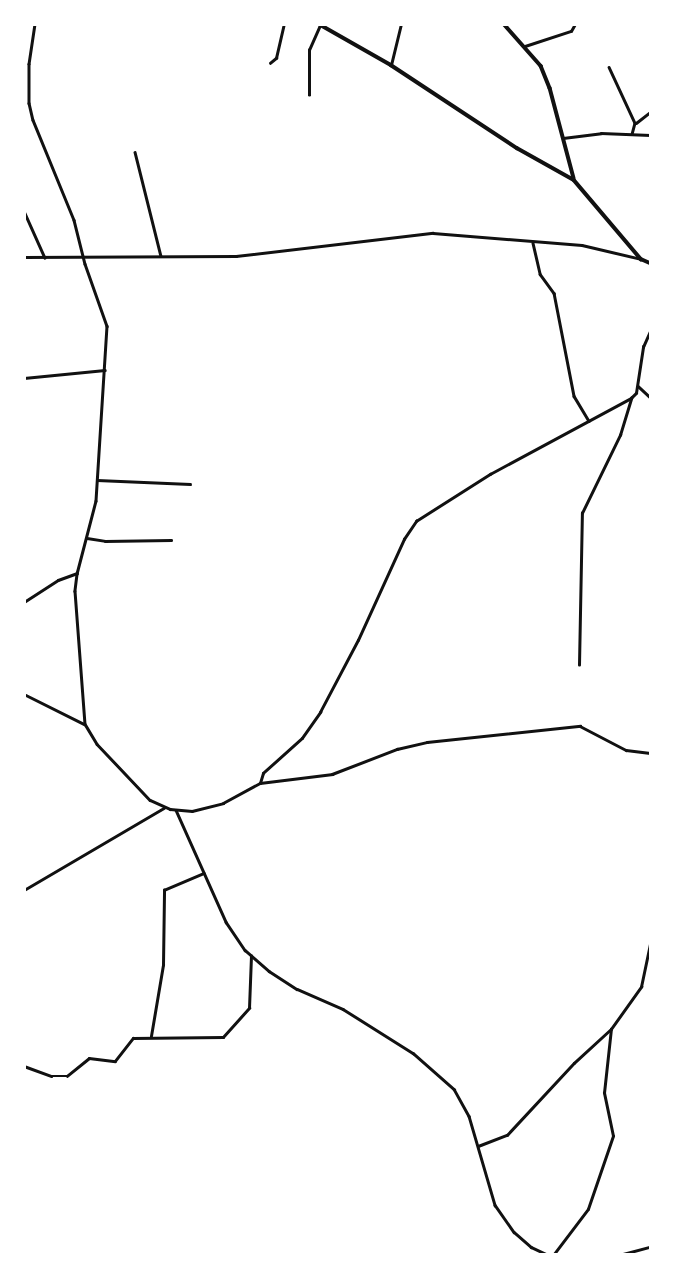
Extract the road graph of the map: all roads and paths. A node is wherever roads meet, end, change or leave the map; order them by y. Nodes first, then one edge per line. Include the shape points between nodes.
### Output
1 (35, 24) edge
2 (284, 24) edge
3 (401, 24) edge
4 (504, 24) edge
5 (575, 24) edge
6 (320, 25) edge
7 (525, 46) junction
8 (270, 63) dead end
9 (391, 65) junction
10 (609, 67) dead end
11 (309, 95) dead end
12 (650, 113) edge
13 (635, 123) junction
14 (632, 135) junction
15 (650, 135) edge
16 (562, 138) junction
17 (135, 152) dead end
18 (574, 180) junction
19 (24, 211) edge
20 (533, 243) junction
21 (161, 256) junction
22 (24, 257) edge
23 (83, 257) junction
24 (45, 258) junction
25 (641, 259) junction
26 (650, 263) edge
27 (650, 331) edge
28 (105, 370) junction
29 (24, 378) edge
30 (637, 385) junction
31 (650, 397) edge
32 (631, 398) junction
33 (589, 421) junction
34 (97, 480) junction
35 (190, 484) dead end
36 (87, 538) junction
37 (171, 540) dead end
38 (77, 573) junction
39 (24, 602) edge
40 (579, 665) dead end
41 (24, 694) edge
42 (85, 724) junction
43 (650, 753) edge
44 (260, 783) junction
45 (164, 808) junction
46 (176, 810) junction
47 (204, 873) junction
48 (24, 890) edge
49 (650, 944) edge
50 (251, 956) junction
51 (611, 1029) junction
52 (151, 1036) junction
53 (24, 1066) edge
54 (478, 1146) junction
55 (650, 1247) edge
56 (546, 1255) edge
57 (554, 1255) edge
58 (623, 1255) edge

1 - 23 street via 29,103 74,220
2 - 8 street via 276,58
3 - 9 street
4 - 7 street
5 - 7 street
6 - 9 street
6 - 11 street via 309,50
7 - 16 street via 545,77
9 - 18 street
10 - 13 street
12 - 13 street
13 - 14 street
14 - 15 street
14 - 16 street
16 - 18 street
17 - 21 street
18 - 25 street
19 - 24 street
20 - 21 street via 433,233 236,256
20 - 25 street via 592,246
20 - 33 street via 540,274 554,293 574,396
21 - 23 street
22 - 24 street
23 - 24 street
23 - 28 street via 107,326
25 - 26 street
27 - 30 street
28 - 29 street
28 - 34 street
30 - 31 street
30 - 32 street
32 - 33 street
32 - 40 street via 620,435 582,513
33 - 44 street via 489,474 416,521 320,712 302,738 263,772
34 - 35 street
34 - 36 street
36 - 37 street
36 - 38 street
38 - 39 street
38 - 42 street via 77,641
41 - 42 street
42 - 45 street via 130,782
43 - 44 street via 626,750 573,726 427,742 332,774
44 - 46 street via 223,803
45 - 46 street
45 - 48 street
46 - 47 street
47 - 50 street via 226,922
47 - 52 street via 164,890 163,965
49 - 51 street via 640,987
50 - 52 street via 249,1008 229,1033 216,1039
50 - 54 street via 297,989 343,1009 425,1063 460,1097
51 - 54 street via 507,1135
51 - 57 street via 604,1093 614,1136 588,1209
52 - 53 street via 129,1040 115,1061 89,1058 67,1076 51,1076
54 - 56 street via 486,1182 504,1220
55 - 58 street

